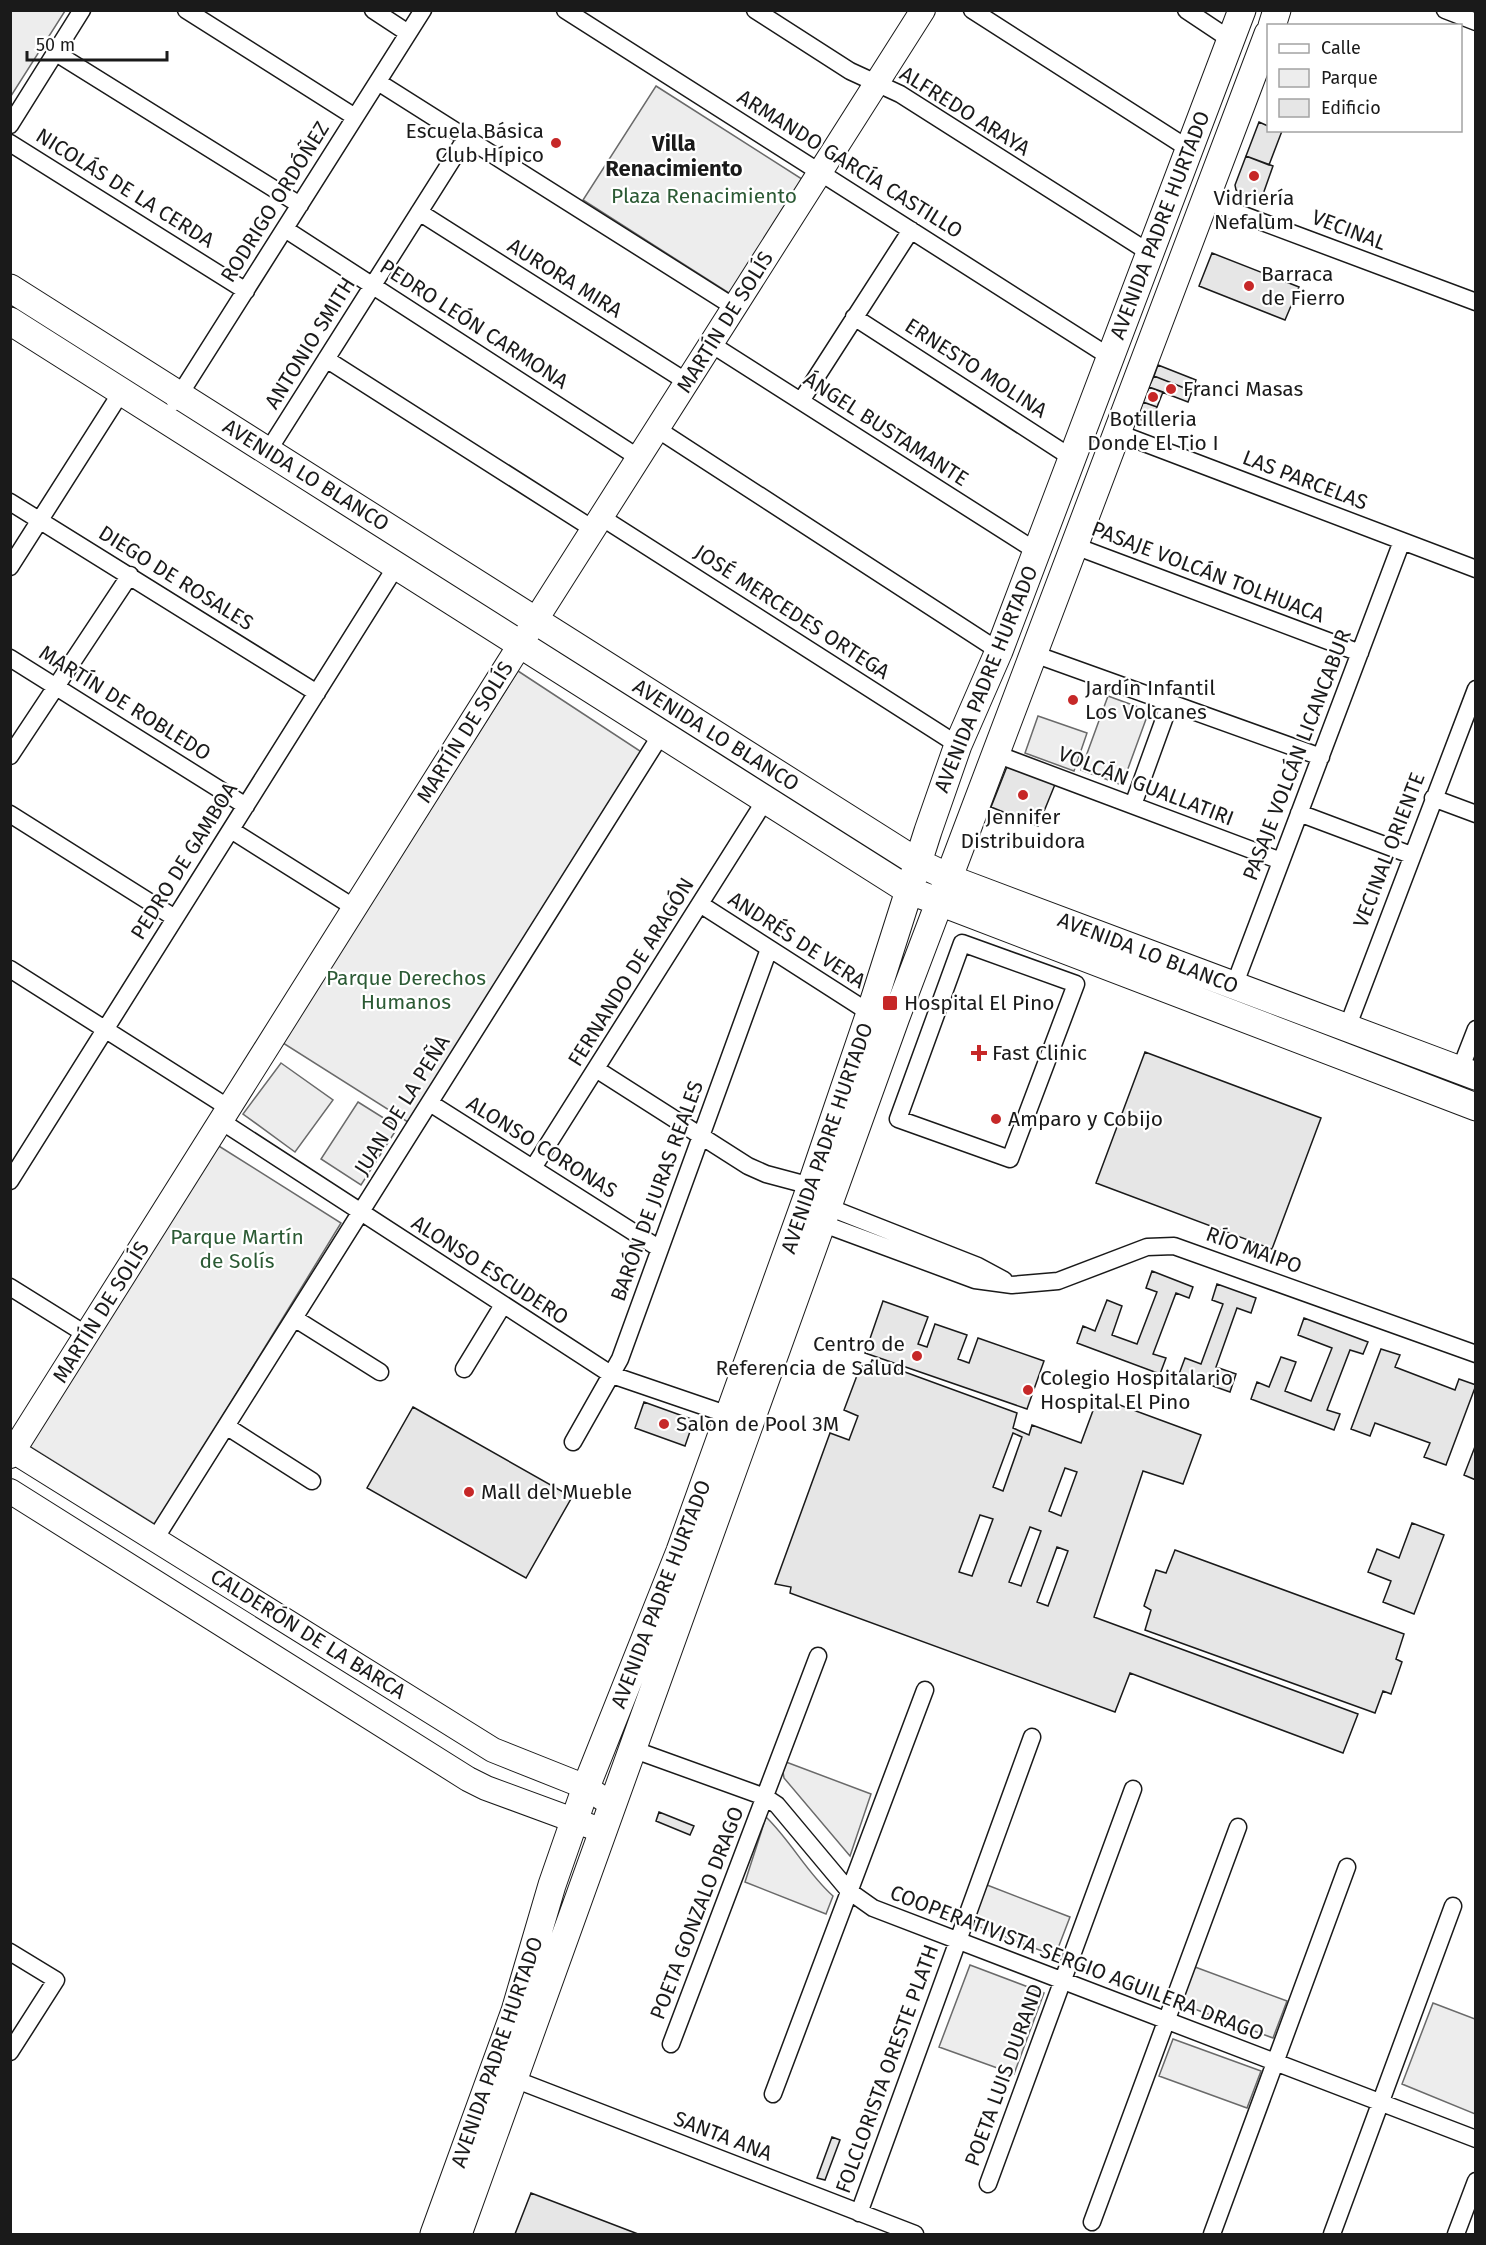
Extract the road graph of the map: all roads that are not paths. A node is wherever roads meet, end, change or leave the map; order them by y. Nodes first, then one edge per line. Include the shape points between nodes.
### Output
1 (82, 10) edge
2 (186, 10) edge
3 (373, 10) edge
4 (423, 10) edge
5 (565, 10) edge
6 (755, 10) edge
7 (923, 10) edge
8 (972, 10) edge
9 (1186, 10) edge
10 (1242, 10) edge
11 (1445, 10) edge
12 (1476, 22) edge
13 (408, 33) junction
14 (1267, 39) edge
15 (1231, 40) junction
16 (56, 53) junction
17 (378, 82) junction
18 (877, 83) junction
19 (355, 117) junction
20 (10, 125) edge
21 (466, 138) junction
22 (10, 143) edge
23 (1189, 149) junction
24 (820, 172) junction
25 (1206, 201) junction
26 (300, 205) junction
27 (419, 212) junction
28 (285, 229) junction
29 (911, 230) junction
30 (1150, 253) junction
31 (372, 286) junction
32 (10, 288) edge
33 (246, 291) junction
34 (1476, 302) edge
35 (735, 307) junction
36 (855, 317) junction
37 (10, 321) edge
38 (711, 344) junction
39 (1110, 357) junction
40 (326, 359) junction
41 (687, 382) junction
42 (122, 392) junction
43 (180, 395) junction
44 (801, 401) junction
45 (165, 418) junction
46 (657, 429) junction
47 (1118, 433) junction
48 (268, 451) junction
49 (639, 458) junction
50 (1072, 458) junction
51 (10, 501) edge
52 (40, 520) junction
53 (597, 523) junction
54 (1402, 541) junction
55 (1075, 546) junction
56 (1036, 552) junction
57 (397, 565) junction
58 (10, 567) edge
59 (1476, 569) edge
60 (130, 575) junction
61 (535, 621) junction
62 (521, 644) junction
63 (999, 651) junction
64 (1360, 653) junction
65 (1034, 654) junction
66 (10, 658) edge
67 (56, 687) junction
68 (1476, 689) edge
69 (316, 693) junction
70 (1170, 703) junction
71 (662, 733) junction
72 (958, 745) junction
73 (996, 754) junction
74 (10, 756) edge
75 (1321, 757) junction
76 (1433, 798) junction
77 (766, 799) junction
78 (1133, 805) junction
79 (246, 806) junction
80 (1299, 813) junction
81 (10, 814) edge
82 (1476, 814) edge
83 (231, 830) junction
84 (1411, 855) junction
85 (1281, 861) junction
86 (917, 862) junction
87 (908, 890) junction
88 (945, 891) junction
89 (700, 904) junction
90 (355, 908) junction
91 (176, 918) junction
92 (769, 949) junction
93 (10, 969) edge
94 (1234, 986) junction
95 (870, 1013) junction
96 (1347, 1028) junction
97 (106, 1029) junction
98 (1476, 1029) edge
99 (596, 1069) junction
100 (1468, 1073) edge
101 (430, 1103) junction
102 (1476, 1107) edge
103 (225, 1114) junction
104 (701, 1136) junction
105 (1010, 1160) joint
106 (533, 1168) junction
107 (10, 1181) edge
108 (811, 1186) junction
109 (361, 1212) junction
110 (824, 1215) junction
111 (660, 1249) junction
112 (10, 1287) edge
113 (503, 1305) junction
114 (294, 1318) junction
115 (87, 1335) junction
116 (1476, 1354) edge
117 (464, 1370) dead end
118 (380, 1372) dead end
119 (612, 1376) junction
120 (741, 1416) junction
121 (226, 1426) junction
122 (573, 1442) dead end
123 (12, 1452) edge
124 (312, 1481) dead end
125 (10, 1491) edge
126 (155, 1539) junction
127 (818, 1656) dead end
128 (925, 1690) dead end
129 (470, 1735) junction
130 (1032, 1737) dead end
131 (633, 1749) junction
132 (453, 1769) junction
133 (585, 1787) junction
134 (1133, 1789) dead end
135 (765, 1797) junction
136 (612, 1805) junction
137 (574, 1820) junction
138 (1238, 1827) dead end
139 (603, 1831) junction
140 (1347, 1867) dead end
141 (849, 1891) junction
142 (1453, 1906) dead end
143 (957, 1942) junction
144 (10, 1952) edge
145 (1062, 1982) junction
146 (1166, 2021) junction
147 (671, 2044) dead end
148 (10, 2052) edge
149 (1275, 2063) junction
150 (514, 2079) junction
151 (773, 2094) dead end
152 (1380, 2103) junction
153 (1476, 2139) edge
154 (1476, 2181) edge
155 (988, 2184) dead end
156 (859, 2212) junction
157 (1092, 2222) dead end
158 (434, 2235) edge
159 (458, 2235) edge
160 (915, 2235) edge
161 (1212, 2235) edge
162 (1332, 2235) edge
163 (1456, 2235) edge

1 - 16 street
2 - 19 street
3 - 13 street
4 - 13 street, RODRIGO ORDÓÑEZ
5 - 24 street, ARMANDO GARCÍA CASTILLO
6 - 18 street, ALFREDO ARAYA via 850,71
7 - 18 street, MARTÍN DE SOLÍS
8 - 23 street
9 - 15 street
10 - 15 main road, AVENIDA PADRE HURTADO
11 - 12 street
13 - 17 street, RODRIGO ORDÓÑEZ
14 - 25 main road, AVENIDA PADRE HURTADO
15 - 23 main road, AVENIDA PADRE HURTADO
16 - 20 street
16 - 26 street
17 - 19 street, RODRIGO ORDÓÑEZ
17 - 21 street
18 - 24 street, MARTÍN DE SOLÍS
18 - 30 street, ALFREDO ARAYA
19 - 26 street, RODRIGO ORDÓÑEZ
21 - 27 street, ANTONIO SMITH
21 - 35 street
22 - 33 street, NICOLÁS DE LA CERDA
23 - 30 main road, AVENIDA PADRE HURTADO
24 - 29 street, ARMANDO GARCÍA CASTILLO
24 - 35 street, MARTÍN DE SOLÍS
25 - 34 street, VECINAL
25 - 47 main road, AVENIDA PADRE HURTADO
26 - 28 street, RODRIGO ORDÓÑEZ
27 - 31 street, ANTONIO SMITH
27 - 41 street, AURORA MIRA
28 - 31 street, PEDRO LEÓN CARMONA
28 - 33 street, RODRIGO ORDÓÑEZ
29 - 36 street
29 - 39 street, ARMANDO GARCÍA CASTILLO
30 - 39 main road, AVENIDA PADRE HURTADO
31 - 40 street, ANTONIO SMITH
31 - 49 street, PEDRO LEÓN CARMONA
32 - 43 main road, AVENIDA LO BLANCO
33 - 43 street, RODRIGO ORDÓÑEZ
35 - 38 street, MARTÍN DE SOLÍS
36 - 44 street
36 - 50 street, ERNESTO MOLINA
37 - 42 main road, AVENIDA LO BLANCO
38 - 41 street, MARTÍN DE SOLÍS
38 - 44 street, ÁNGEL BUSTAMANTE
39 - 50 main road, AVENIDA PADRE HURTADO
40 - 48 street, ANTONIO SMITH
40 - 53 street, JOSÉ MERCEDES ORTEGA
41 - 46 street, MARTÍN DE SOLÍS
42 - 45 main road, AVENIDA LO BLANCO
42 - 52 street
43 - 45 street, RODRIGO ORDÓÑEZ
43 - 48 main road, AVENIDA LO BLANCO
44 - 56 street, ÁNGEL BUSTAMANTE
45 - 57 main road, AVENIDA LO BLANCO
46 - 49 street, MARTÍN DE SOLÍS
46 - 63 street
47 - 54 street, LAS PARCELAS
47 - 55 main road, AVENIDA PADRE HURTADO
48 - 61 main road, AVENIDA LO BLANCO
49 - 53 street, MARTÍN DE SOLÍS
50 - 56 main road, AVENIDA PADRE HURTADO
51 - 52 street, DIEGO DE ROSALES
52 - 58 street
52 - 60 street, DIEGO DE ROSALES
53 - 61 street, MARTÍN DE SOLÍS
53 - 72 street, JOSÉ MERCEDES ORTEGA
54 - 59 street, LAS PARCELAS
54 - 64 street, PASAJE VOLCÁN LICANCABUR
55 - 64 street, PASAJE VOLCÁN TOLHUACA
55 - 65 main road, AVENIDA PADRE HURTADO
56 - 63 main road, AVENIDA PADRE HURTADO
57 - 62 main road, AVENIDA LO BLANCO
57 - 69 street, PEDRO DE GAMBOA
60 - 67 street
60 - 69 street, DIEGO DE ROSALES
61 - 62 street, MARTÍN DE SOLÍS
61 - 86 main road, AVENIDA LO BLANCO
62 - 71 main road, AVENIDA LO BLANCO
62 - 90 street, MARTÍN DE SOLÍS
63 - 72 main road, AVENIDA PADRE HURTADO
64 - 75 street, PASAJE VOLCÁN LICANCABUR
65 - 70 street
65 - 73 main road, AVENIDA PADRE HURTADO
66 - 67 street, MARTÍN DE ROBLEDO
67 - 74 street
67 - 79 street, MARTÍN DE ROBLEDO
68 - 76 street, VECINAL ORIENTE
69 - 79 street, PEDRO DE GAMBOA
70 - 75 street
70 - 78 street
71 - 77 main road, AVENIDA LO BLANCO
71 - 101 street, JUAN DE LA PEÑA
72 - 86 main road, AVENIDA PADRE HURTADO
73 - 78 street, VOLCÁN GUALLATIRI
73 - 88 main road, AVENIDA PADRE HURTADO
75 - 80 street, PASAJE VOLCÁN LICANCABUR
76 - 82 street
76 - 84 street, VECINAL ORIENTE
77 - 87 main road, AVENIDA LO BLANCO
77 - 89 street, FERNANDO DE ARAGÓN
78 - 85 street, VOLCÁN GUALLATIRI
79 - 83 street, PEDRO DE GAMBOA
80 - 84 street
80 - 85 street, PASAJE VOLCÁN LICANCABUR
81 - 91 street
83 - 90 street
83 - 91 street, PEDRO DE GAMBOA
84 - 96 street, VECINAL ORIENTE
85 - 94 street, PASAJE VOLCÁN LICANCABUR
86 - 87 main road, AVENIDA PADRE HURTADO
86 - 88 main road, AVENIDA LO BLANCO
87 - 88 main road, AVENIDA LO BLANCO
87 - 95 main road, AVENIDA PADRE HURTADO
88 - 94 main road, AVENIDA LO BLANCO
88 - 102 main road, AVENIDA LO BLANCO
88 - 110 main road, AVENIDA PADRE HURTADO
89 - 92 street, ANDRÉS DE VERA
89 - 99 street, FERNANDO DE ARAGÓN
90 - 103 street, MARTÍN DE SOLÍS
91 - 97 street, PEDRO DE GAMBOA
92 - 95 street, ANDRÉS DE VERA
92 - 104 street, BARÓN DE JURAS REALES
93 - 97 street, ALONSO ESCUDERO
94 - 96 main road, AVENIDA LO BLANCO
95 - 108 main road, AVENIDA PADRE HURTADO
96 - 100 main road, AVENIDA LO BLANCO
97 - 103 street, ALONSO ESCUDERO
97 - 107 street, PEDRO DE GAMBOA
98 - 100 street
99 - 104 street
99 - 106 street, FERNANDO DE ARAGÓN
101 - 106 street, ALONSO CORONAS
101 - 109 street, JUAN DE LA PEÑA
103 - 109 street, ALONSO ESCUDERO
103 - 115 street, MARTÍN DE SOLÍS
104 - 108 street via 756,1170
104 - 111 street, BARÓN DE JURAS REALES
105 - 105 street via 1076,984 962,943 898,1119
106 - 111 street, ALONSO CORONAS
108 - 120 main road, AVENIDA PADRE HURTADO
109 - 113 street, ALONSO ESCUDERO
109 - 114 street, JUAN DE LA PEÑA
110 - 116 street, RÍO MAIPO via 975,1280 1012,1285 1058,1281 1148,1247 1174,1246
110 - 120 main road, AVENIDA PADRE HURTADO
111 - 119 street, BARÓN DE JURAS REALES
112 - 115 street
113 - 117 street
113 - 119 street, ALONSO ESCUDERO
114 - 118 street
114 - 121 street, JUAN DE LA PEÑA
115 - 123 street, MARTÍN DE SOLÍS
119 - 120 street, ALONSO ESCUDERO
119 - 122 street, BARÓN DE JURAS REALES
120 - 131 main road, AVENIDA PADRE HURTADO
120 - 133 main road, AVENIDA PADRE HURTADO
121 - 124 street
121 - 126 street, JUAN DE LA PEÑA
123 - 126 street, CALDERÓN DE LA BARCA
125 - 132 street, CALDERÓN DE LA BARCA
126 - 129 street, CALDERÓN DE LA BARCA
127 - 135 street, POETA GONZALO DRAGO
128 - 141 street
129 - 132 street via 451,1750
129 - 133 street, CALDERÓN DE LA BARCA via 506,1756
130 - 143 street, FOLCLORISTA ORESTE PLATH
131 - 135 street, COOPERATIVISTA SERGIO AGUILERA DRAGO
131 - 136 main road, AVENIDA PADRE HURTADO
132 - 137 street, CALDERÓN DE LA BARCA via 486,1788
133 - 136 street, CALDERÓN DE LA BARCA
133 - 137 main road, AVENIDA PADRE HURTADO
134 - 145 street, POETA LUIS DURAND
135 - 141 street, COOPERATIVISTA SERGIO AGUILERA DRAGO via 777,1805
135 - 147 street, POETA GONZALO DRAGO
136 - 139 main road, AVENIDA PADRE HURTADO
137 - 139 street, CALDERÓN DE LA BARCA
137 - 158 main road, AVENIDA PADRE HURTADO via 515,2011
138 - 146 street
139 - 150 main road, AVENIDA PADRE HURTADO
140 - 149 street
141 - 143 street, COOPERATIVISTA SERGIO AGUILERA DRAGO via 873,1908
141 - 151 street
142 - 152 street
143 - 145 street, COOPERATIVISTA SERGIO AGUILERA DRAGO
143 - 156 street, FOLCLORISTA ORESTE PLATH
144 - 148 street via 56,1980
145 - 146 street, COOPERATIVISTA SERGIO AGUILERA DRAGO
145 - 155 street, POETA LUIS DURAND
146 - 149 street, COOPERATIVISTA SERGIO AGUILERA DRAGO
146 - 157 street
149 - 152 street, COOPERATIVISTA SERGIO AGUILERA DRAGO
149 - 161 street
150 - 156 street, SANTA ANA
150 - 159 main road, AVENIDA PADRE HURTADO
152 - 153 street, COOPERATIVISTA SERGIO AGUILERA DRAGO
152 - 162 street
154 - 163 street
156 - 160 street, SANTA ANA

